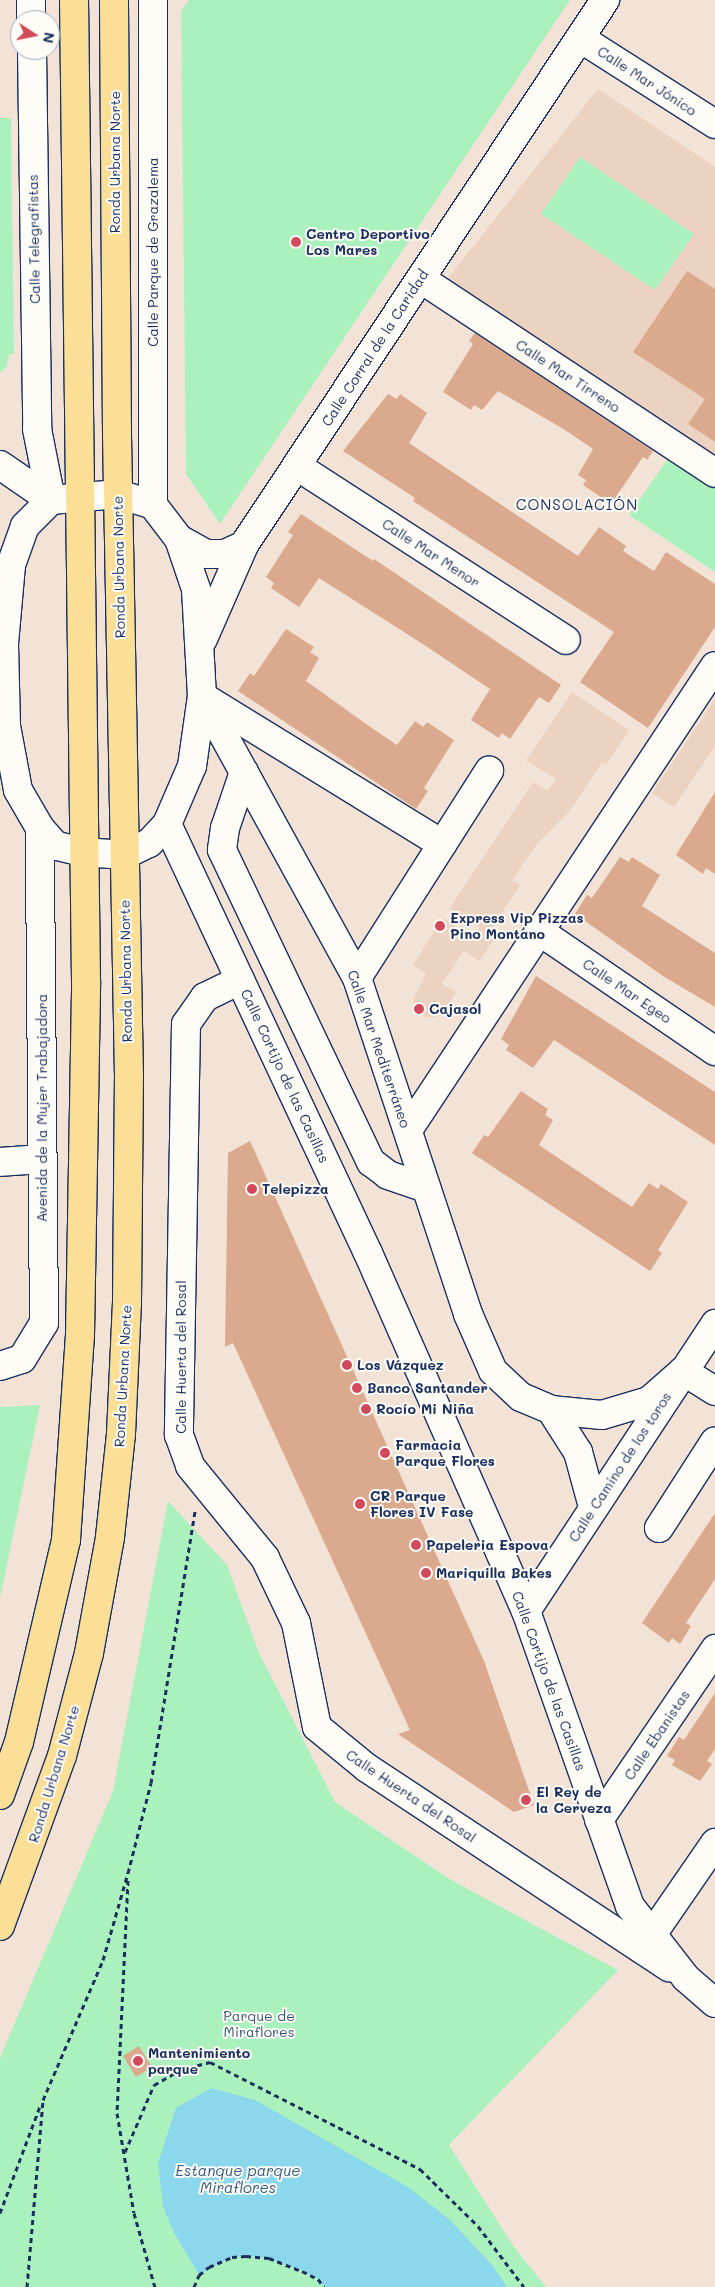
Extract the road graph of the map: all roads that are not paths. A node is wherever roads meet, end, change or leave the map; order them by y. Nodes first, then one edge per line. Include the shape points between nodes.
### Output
1 (74, 0) edge
2 (114, 0) edge
3 (605, 0) edge
4 (154, 2) edge
5 (580, 38) junction
6 (32, 60) edge
7 (715, 124) edge
8 (421, 279) junction
9 (37, 429) junction
10 (297, 466) junction
11 (3, 467) edge
12 (715, 474) edge
13 (118, 494) junction
14 (78, 495) junction
15 (50, 500) junction
16 (153, 505) junction
17 (0, 538) edge
18 (179, 539) junction
19 (244, 546) junction
20 (12, 565) junction
21 (566, 640) dead end
22 (201, 644) junction
23 (715, 666) edge
24 (202, 696) junction
25 (489, 771) dead end
26 (244, 772) junction
27 (9, 792) edge
28 (167, 824) junction
29 (40, 828) junction
30 (442, 844) junction
31 (83, 852) junction
32 (124, 855) junction
33 (539, 931) junction
34 (357, 978) junction
35 (240, 980) junction
36 (715, 1051) edge
37 (408, 1130) junction
38 (42, 1159) junction
39 (0, 1162) edge
40 (426, 1188) junction
41 (715, 1324) edge
42 (0, 1366) edge
43 (683, 1371) junction
44 (715, 1391) edge
45 (551, 1410) junction
46 (715, 1441) edge
47 (593, 1506) junction
48 (659, 1528) dead end
49 (526, 1611) junction
50 (715, 1649) edge
51 (0, 1796) edge
52 (599, 1820) junction
53 (715, 1843) edge
54 (0, 1926) edge
55 (647, 1941) junction
56 (715, 2002) edge

1 - 14 main road
2 - 13 main road, Ronda Urbana Norte
3 - 5 street, Calle Corral de la Caridad
4 - 16 street, Calle Parque de Grazalema
5 - 7 street, Calle Mar Jónico
5 - 8 street, Calle Corral de la Caridad
6 - 9 street, Calle Telegrafistas
8 - 10 street, Calle Corral de la Caridad
8 - 12 street, Calle Mar Tirreno
9 - 11 street via 29,457
9 - 15 street
10 - 19 street, Calle Corral de la Caridad
10 - 21 street, Calle Mar Menor
11 - 15 street
13 - 14 street
13 - 16 street
13 - 32 main road, Ronda Urbana Norte
14 - 15 street
14 - 31 main road
15 - 20 street via 25,526
16 - 18 street
17 - 20 street
18 - 19 street via 206,554 225,554
18 - 22 street via 196,589
19 - 22 street, Calle Corral de la Caridad
20 - 27 street via 4,644
22 - 24 street
23 - 33 street
24 - 26 street, Calle Mar Mediterráneo
24 - 28 street via 192,766
24 - 30 street
25 - 30 street
26 - 34 street, Calle Mar Mediterráneo
26 - 40 street via 225,828 222,850 371,1162 388,1175
27 - 29 street
28 - 32 street via 149,842
28 - 35 street, Calle Cortijo de las Casillas
29 - 31 street via 56,846
29 - 38 street, Avenida de la Mujer Trabajadora
30 - 34 street
31 - 32 street
31 - 51 main road via 86,980 80,1325 66,1540 19,1742
32 - 54 main road, Ronda Urbana Norte via 129,1077 127,1303 121,1434 110,1537 89,1653 62,1756
33 - 36 street, Calle Mar Egeo
33 - 37 street
34 - 37 street, Calle Mar Mediterráneo
35 - 49 street, Calle Cortijo de las Casillas via 368,1253
35 - 55 street, Calle Huerta del Rosal via 206,997 186,1024 179,1435 190,1466 265,1558 296,1623 317,1728 367,1768
37 - 40 street, Calle Mar Mediterráneo
38 - 39 street
38 - 42 street, Avenida de la Mujer Trabajadora via 44,1323 22,1359
40 - 45 street, Calle Mar Mediterráneo via 468,1314 493,1371 521,1397
41 - 43 street, Calle Camino de los toros
43 - 44 street
43 - 45 street, Calle Mar Mediterráneo via 649,1401 602,1415
43 - 47 street, Calle Camino de los toros
45 - 47 street via 578,1452
46 - 48 street
47 - 49 street, Calle Camino de los toros
49 - 52 street, Calle Cortijo de las Casillas
50 - 52 street, Calle Ebanistas
52 - 55 street, Calle Cortijo de las Casillas via 630,1906
53 - 55 street
55 - 56 street, Calle Huerta del Rosal

